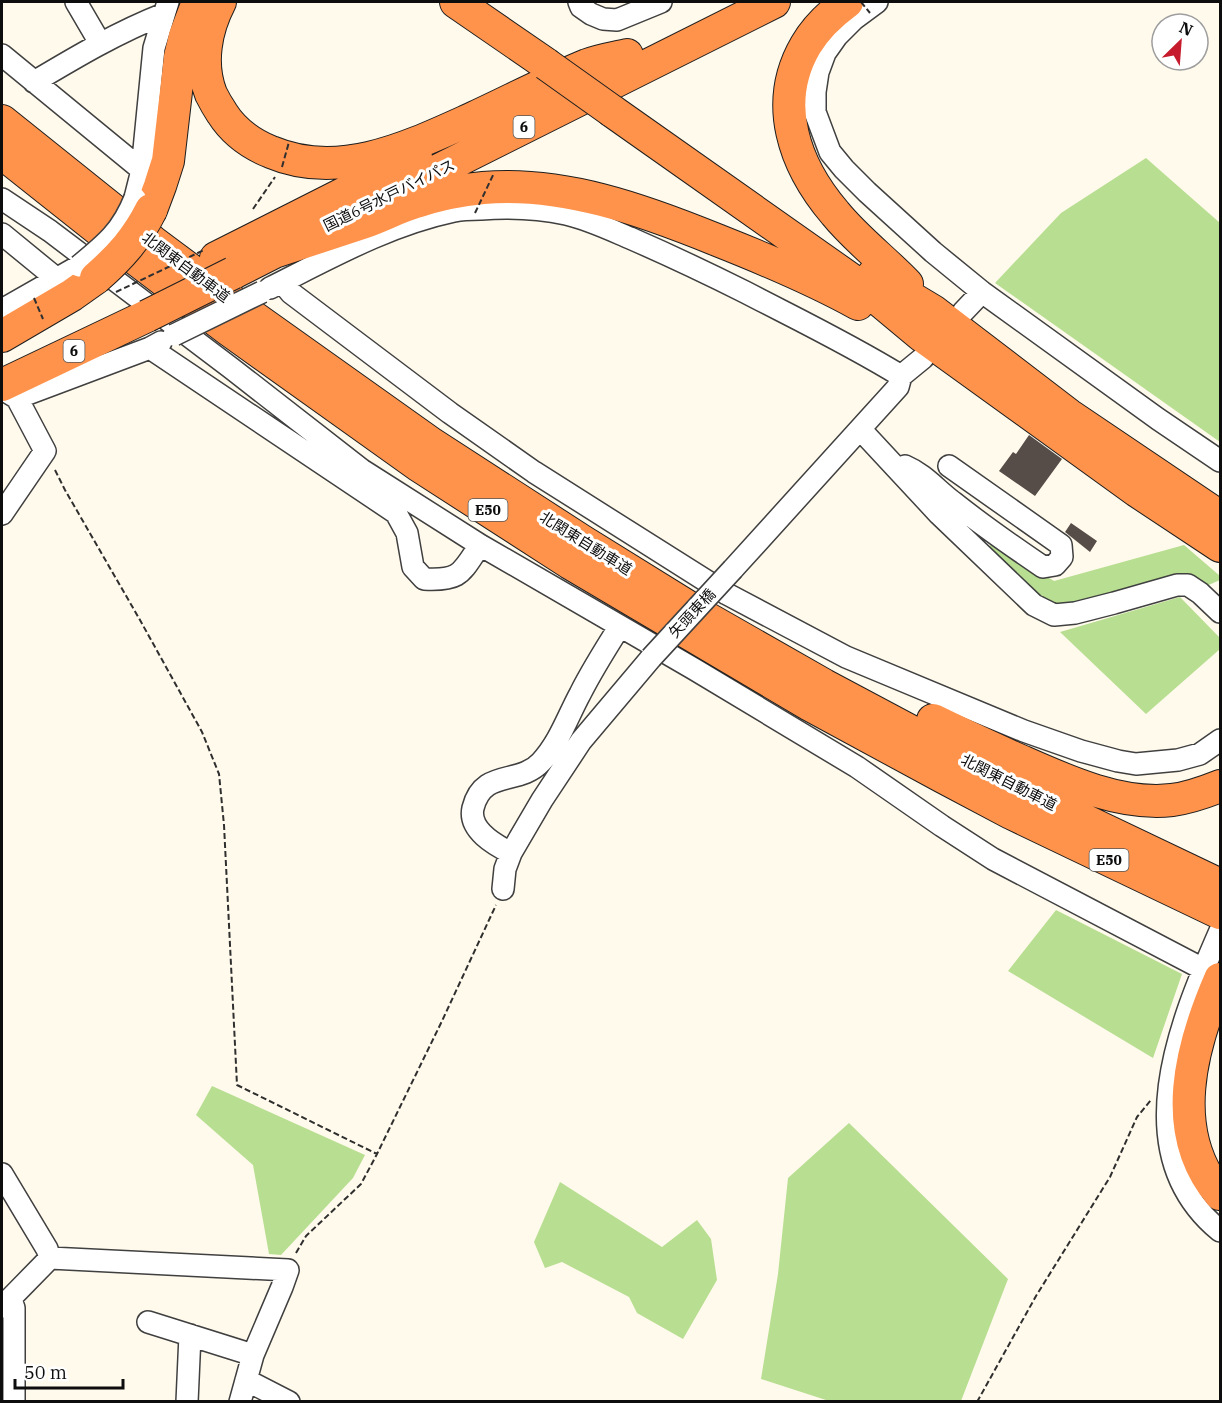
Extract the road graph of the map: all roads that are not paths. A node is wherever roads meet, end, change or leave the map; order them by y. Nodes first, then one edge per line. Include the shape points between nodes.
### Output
1 (76, 2) edge
2 (198, 2) edge
3 (220, 2) edge
4 (456, 2) edge
5 (486, 2) edge
6 (661, 2) edge
7 (731, 2) edge
8 (774, 2) edge
9 (575, 3) edge
10 (864, 6) edge
11 (166, 8) edge
12 (100, 43) junction
13 (4, 53) edge
14 (627, 55) junction
15 (554, 59) junction
16 (34, 82) junction
17 (2, 121) edge
18 (2, 153) edge
19 (142, 170) junction
20 (2, 199) edge
21 (143, 204) junction
22 (2, 234) edge
23 (274, 252) junction
24 (217, 260) junction
25 (57, 279) junction
26 (282, 282) junction
27 (114, 291) junction
28 (982, 292) junction
29 (2, 310) edge
30 (935, 329) junction
31 (2, 336) edge
32 (150, 348) junction
33 (2, 364) edge
34 (901, 376) junction
35 (7, 391) edge
36 (860, 429) junction
37 (1221, 461) edge
38 (893, 465) junction
39 (949, 466) dead end
40 (2, 514) edge
41 (1219, 539) edge
42 (582, 541) junction
43 (480, 545) junction
44 (1221, 612) edge
45 (620, 626) junction
46 (1221, 740) edge
47 (1221, 786) edge
48 (511, 854) junction
49 (503, 889) road end
50 (1216, 909) edge
51 (1212, 974) edge
52 (1221, 1020) edge
53 (1221, 1161) edge
54 (2, 1174) edge
55 (1221, 1194) edge
56 (1221, 1231) edge
57 (50, 1258) junction
58 (6, 1303) edge
59 (148, 1322) dead end
60 (190, 1335) junction
61 (253, 1355) junction
62 (246, 1380) junction
63 (14, 1401) edge
64 (187, 1401) edge
65 (240, 1401) edge
66 (289, 1401) edge

1 - 12 street
2 - 21 highway via 180,57 168,161 160,186
3 - 14 highway via 207,36 204,58 211,95 228,123 242,136 257,146 296,160 343,163 399,149 590,64
4 - 15 highway
5 - 15 highway
6 - 9 street via 617,20 603,19
7 - 14 highway, 国道6号水戸バイパス / 6
8 - 23 highway, 国道6号水戸バイパス / 6
10 - 28 street via 825,53 818,72 815,112 821,131 830,152 851,177
10 - 30 highway via 820,26 806,44 790,87 791,128 796,149 819,193 835,214 895,271
11 - 12 street
11 - 19 street via 154,48
12 - 16 street
13 - 16 street
14 - 24 highway, 国道6号水戸バイパス / 6 via 396,167
15 - 30 highway, bridge via 873,295
16 - 19 street
17 - 42 highway, 北関東自動車道 / E50 via 252,316 432,444
18 - 50 highway, 北関東自動車道 / E50 via 229,330 418,465 570,563 810,705 1011,813
19 - 21 street
20 - 43 street via 50,231 362,470
21 - 27 highway, bridge via 143,226 128,248
22 - 25 street
23 - 24 highway, 国道6号水戸バイパス / 6
23 - 30 highway via 446,194 482,188 531,187 604,201 691,229
24 - 27 highway, 国道6号水戸バイパス / 6, bridge
25 - 27 street
25 - 29 street
26 - 32 street, bridge
26 - 34 street via 347,248 414,222 456,210 537,209 567,214 646,244 787,313
26 - 46 street via 291,293 440,406 534,472 727,594 846,657 1024,731 1118,761 1136,764 1179,760 1200,754
27 - 31 highway via 72,295
27 - 33 highway, 国道6号水戸バイパス / 6
27 - 35 highway, 国道6号水戸バイパス / 6
28 - 30 street, 矢頭東橋
28 - 37 street
30 - 34 street, 矢頭東橋
30 - 41 highway via 1069,415
32 - 35 street
32 - 43 street via 396,513 407,533 413,567 424,579 444,580 461,572
34 - 36 street, 矢頭東橋 via 897,387
35 - 40 street via 45,451
36 - 38 street
36 - 48 street, 矢頭東橋, bridge via 651,658 581,741
38 - 39 street via 902,464 916,471 988,530 1043,567 1055,565 1062,557 1061,545
38 - 44 street via 1034,604 1054,615 1075,613 1177,585 1188,585
42 - 47 highway via 828,670 1063,780 1141,800 1171,801
42 - 50 highway, 北関東自動車道 / E50 via 824,685 1021,790
43 - 45 street
45 - 48 street via 540,763 528,773 496,780 483,788 476,799 472,810 474,823
45 - 51 street via 857,767 993,859
48 - 49 street, 矢頭東橋
50 - 51 street
51 - 55 highway via 1191,1073 1189,1123 1201,1166
51 - 56 street via 1184,1019 1170,1077 1167,1132 1181,1181 1194,1204
52 - 53 highway via 1205,1085 1210,1137
54 - 57 street
57 - 58 street
57 - 61 street via 288,1270
58 - 63 street via 14,1308
59 - 60 street
60 - 61 street
60 - 64 street
61 - 62 street
62 - 65 street
62 - 66 street

